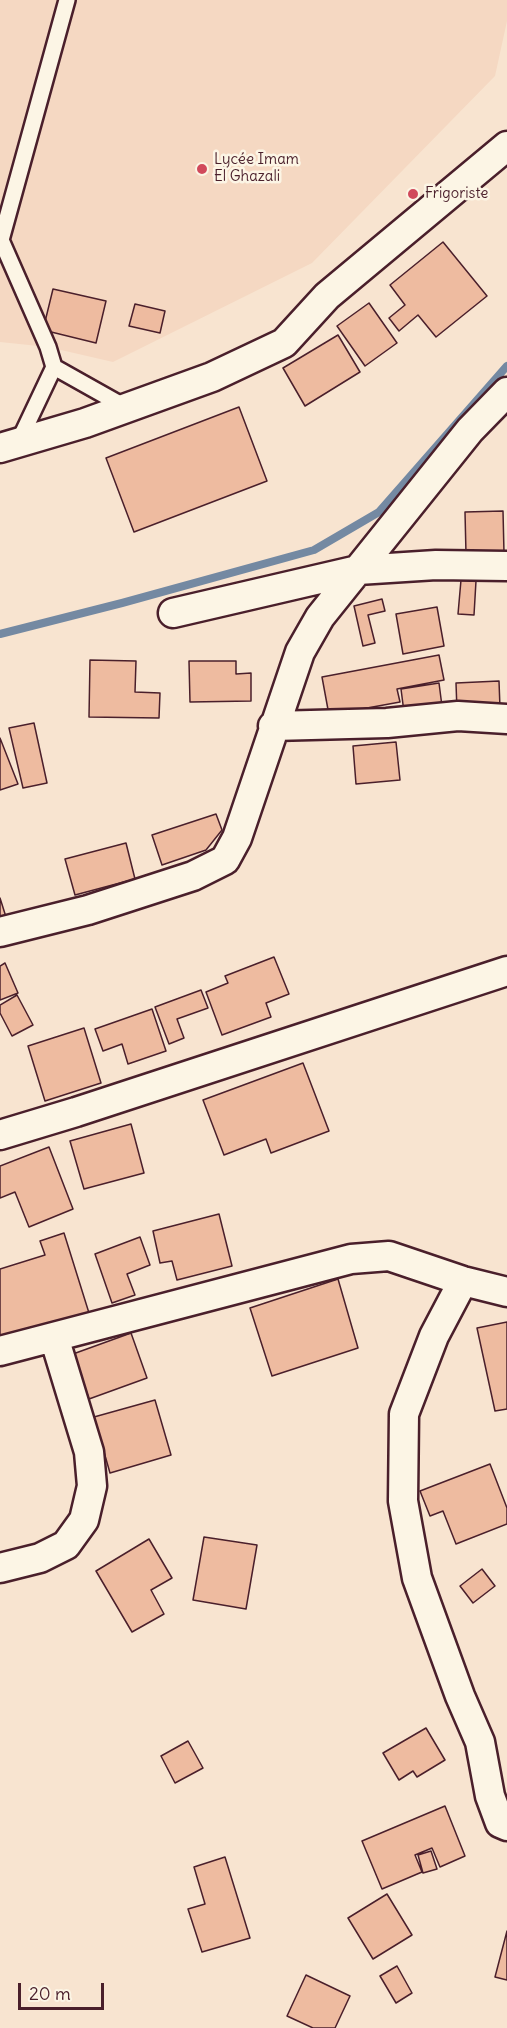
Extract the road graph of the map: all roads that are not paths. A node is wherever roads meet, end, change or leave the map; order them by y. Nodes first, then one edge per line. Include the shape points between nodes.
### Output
1 (67, 0) edge
2 (507, 146) edge
3 (54, 367) junction
4 (507, 392) edge
5 (127, 408) junction
6 (9, 445) edge
7 (507, 566) edge
8 (358, 570) junction
9 (173, 613) dead end
10 (507, 719) edge
11 (273, 726) junction
12 (0, 932) edge
13 (507, 971) edge
14 (0, 1135) edge
15 (463, 1281) junction
16 (507, 1292) edge
17 (54, 1336) junction
18 (0, 1351) edge
19 (0, 1568) edge
20 (507, 1826) edge

1 - 3 lane via 1,240
2 - 5 street via 327,296 284,343 212,377
3 - 5 lane
3 - 6 lane
4 - 8 street via 470,430
5 - 6 street
7 - 8 street
8 - 9 street
8 - 11 street via 320,617 300,652
10 - 11 street via 458,716 387,723
11 - 12 street via 237,838 225,861 193,876 88,910
13 - 14 street
15 - 16 street
15 - 17 street via 389,1256 351,1258
15 - 20 street via 434,1336 404,1414 403,1501 417,1578 480,1742 490,1796 500,1823
17 - 18 street
17 - 19 street via 88,1452 92,1486 84,1520 66,1545 40,1558

